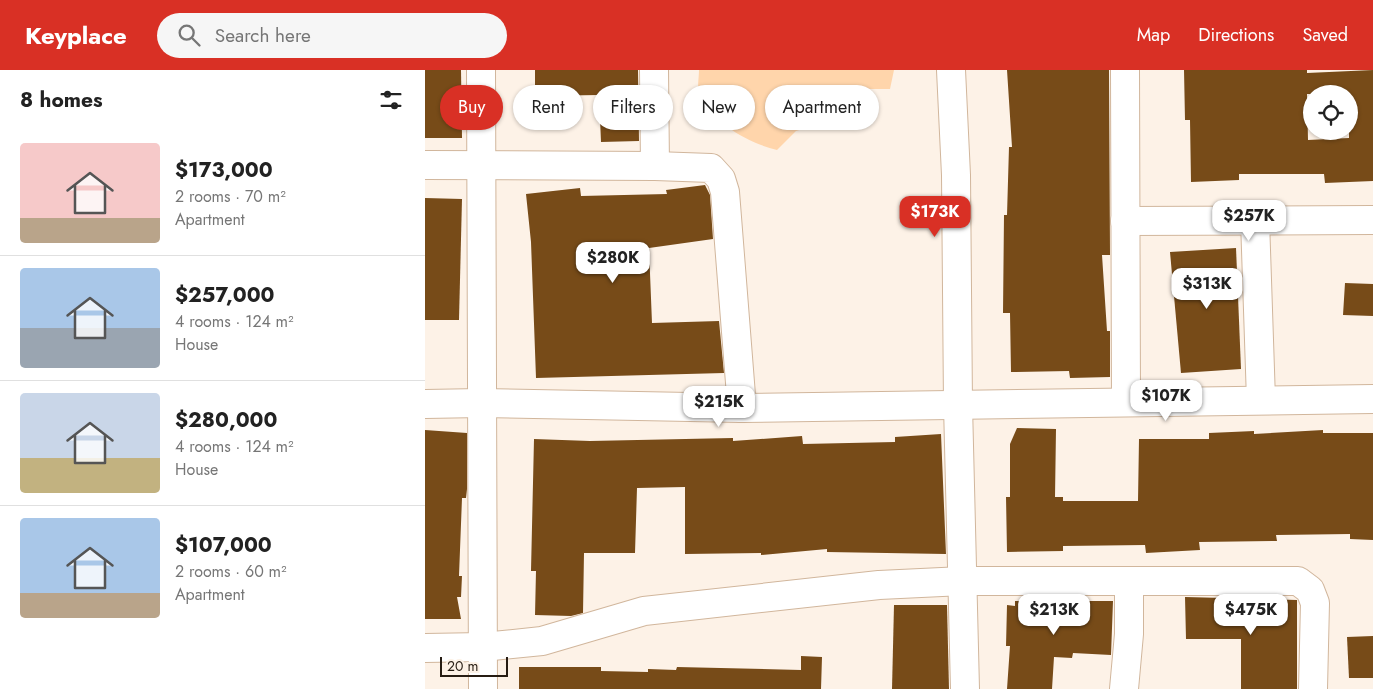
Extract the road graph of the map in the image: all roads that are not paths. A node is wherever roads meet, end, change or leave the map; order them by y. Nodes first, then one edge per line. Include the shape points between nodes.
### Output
1 (481, 70) edge
2 (654, 70) edge
3 (951, 70) edge
4 (1125, 70) edge
5 (425, 164) edge
6 (480, 164) junction
7 (655, 166) junction
8 (1255, 220) junction
9 (1373, 220) edge
10 (1125, 221) junction
11 (1373, 399) edge
12 (1261, 400) junction
13 (1126, 401) junction
14 (481, 403) junction
15 (425, 404) edge
16 (958, 405) junction
17 (742, 408) junction
18 (963, 581) junction
19 (1129, 582) junction
20 (483, 647) junction
21 (425, 648) edge
22 (483, 689) edge
23 (965, 689) edge
24 (1124, 689) edge
25 (1313, 689) edge

1 - 6 street
2 - 7 street
3 - 16 street via 956,175
4 - 10 street
5 - 6 street
6 - 7 street
6 - 14 street
7 - 17 street via 711,168 721,179 726,201
8 - 9 street
8 - 10 street
8 - 12 street
10 - 13 street
11 - 12 street
12 - 13 street
13 - 16 street
14 - 15 street
14 - 17 street
14 - 20 street
16 - 17 street
16 - 18 street
18 - 19 street
18 - 20 street via 879,585 644,611 542,641
18 - 23 street
19 - 24 street
19 - 25 street via 1298,581 1310,590 1315,603
20 - 21 street
20 - 22 street

